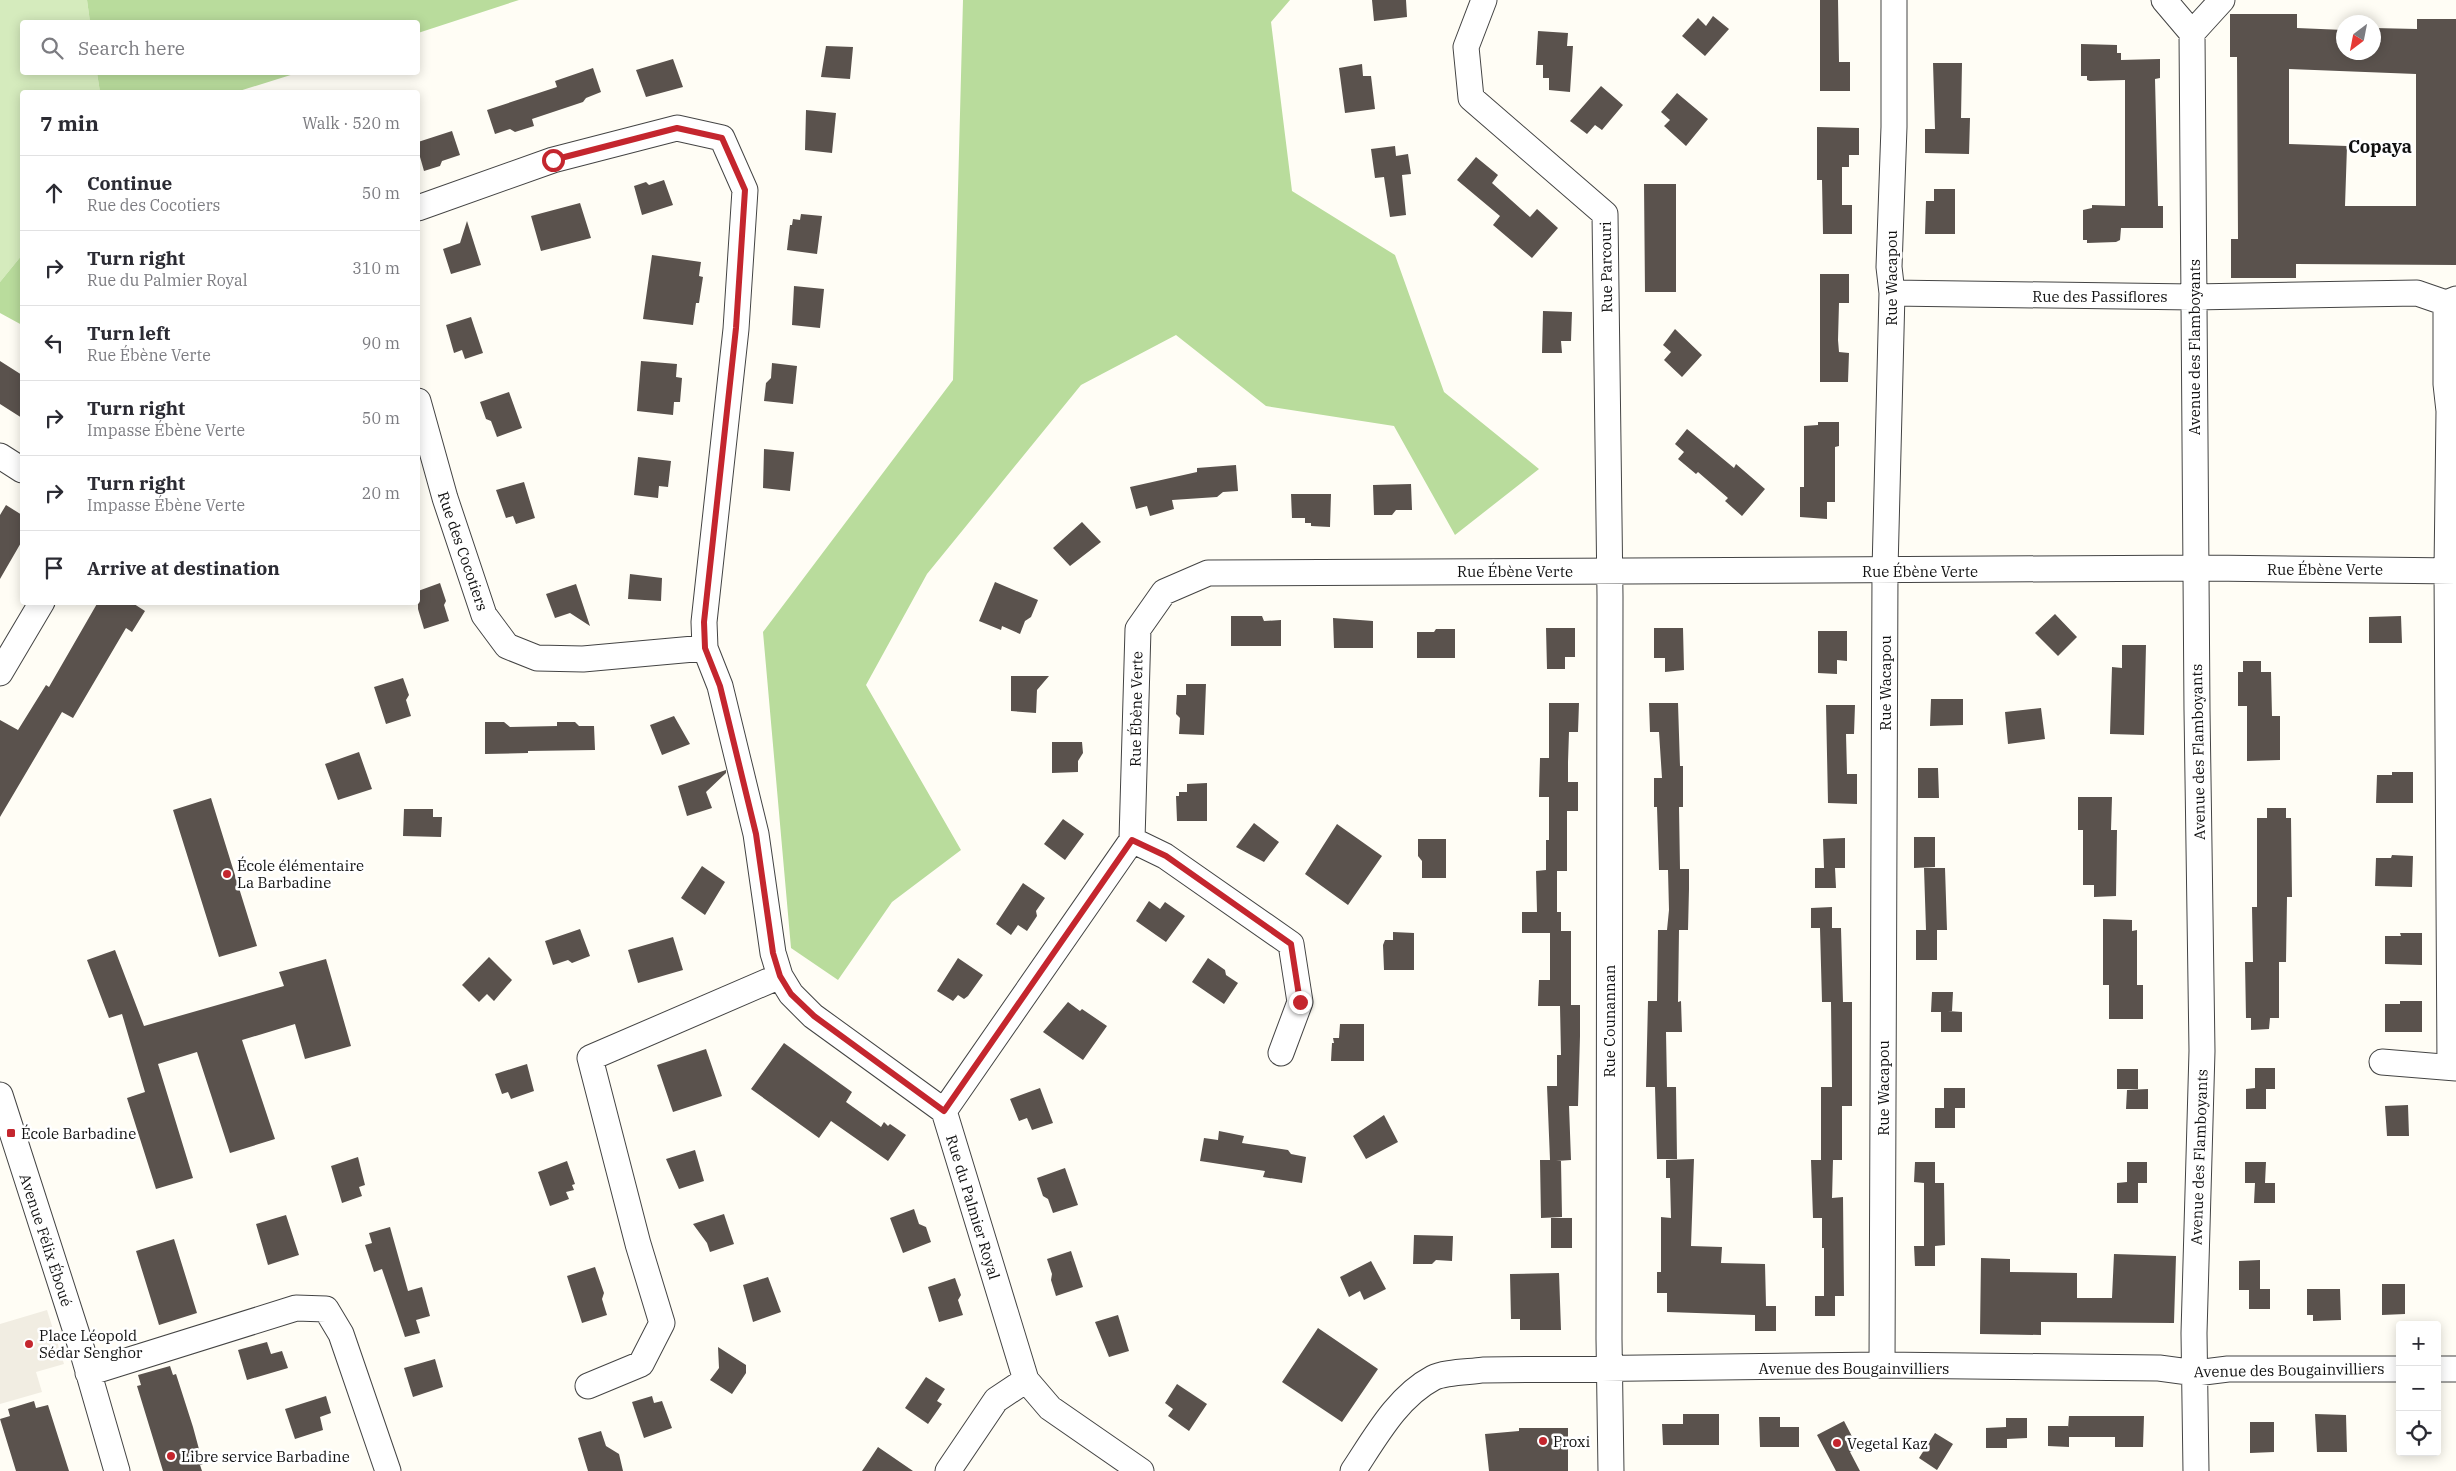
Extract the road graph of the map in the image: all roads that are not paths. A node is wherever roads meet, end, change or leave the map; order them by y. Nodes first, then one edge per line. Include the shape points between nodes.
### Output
1 (1484, 0) edge
2 (1894, 0) edge
3 (2164, 0) edge
4 (2222, 0) edge
5 (2192, 33) junction
6 (420, 207) edge
7 (1892, 293) junction
8 (2194, 297) junction
9 (2451, 301) edge
10 (420, 408) edge
11 (0, 456) edge
12 (20, 469) edge
13 (1609, 570) junction
14 (1885, 570) junction
15 (2196, 570) junction
16 (2451, 571) edge
17 (40, 605) edge
18 (705, 648) junction
19 (0, 673) edge
20 (1132, 840) junction
21 (780, 976) junction
22 (1281, 1053) dead end
23 (2382, 1062) dead end
24 (2453, 1068) edge
25 (0, 1095) edge
26 (944, 1111) junction
27 (1882, 1366) junction
28 (2396, 1369) edge
29 (2441, 1369) edge
30 (2456, 1369) edge
31 (1611, 1370) junction
32 (88, 1373) junction
33 (2196, 1373) junction
34 (1026, 1380) junction
35 (588, 1386) dead end
36 (116, 1471) edge
37 (388, 1471) edge
38 (948, 1471) edge
39 (1141, 1471) edge
40 (1353, 1471) edge
41 (1611, 1471) edge
42 (2196, 1471) edge

1 - 13 street, Rue Parcouri via 1466,47 1471,98 1605,214
2 - 7 street, Rue Wacapou via 1889,266
3 - 5 street
4 - 5 street
5 - 8 street, Avenue des Flamboyants
6 - 18 street via 553,160 677,128 722,138 745,190 736,328 704,622
7 - 8 street, Rue des Passiflores
7 - 14 street, Rue Wacapou
8 - 9 street, Rue des Passiflores via 2417,293
8 - 15 street, Avenue des Flamboyants
9 - 16 street via 2446,384
10 - 18 street, Rue des Cocotiers via 444,498 484,615 507,646 537,658 583,660
11 - 12 street
13 - 14 street, Rue Ébène Verte
13 - 20 street, Rue Ébène Verte via 1208,573 1164,592 1138,629
13 - 31 street, Rue Counannan
14 - 15 street, Rue Ébène Verte
14 - 27 street, Rue Wacapou
15 - 16 street, Rue Ébène Verte
15 - 33 street, Avenue des Flamboyants via 2202,1051 2194,1332
16 - 24 street
17 - 19 street
18 - 21 street via 720,686 756,834 773,953
20 - 22 street via 1166,856 1291,944 1300,1002
20 - 26 street
21 - 26 street via 791,994 814,1016
21 - 35 street via 590,1058 662,1323 641,1364
23 - 24 street
25 - 32 street, Avenue Félix Éboué
26 - 34 street, Rue du Palmier Royal
27 - 31 street, Avenue des Bougainvilliers
27 - 33 street, Avenue des Bougainvilliers via 2159,1368
28 - 33 street, Avenue des Bougainvilliers via 2228,1369
29 - 30 street
31 - 40 street, Avenue des Bougainvilliers via 1483,1370 1434,1377 1410,1395 1386,1420
31 - 41 street, Rue Counannan
32 - 36 street, Avenue Félix Éboué
32 - 37 street via 296,1308 326,1309 341,1334
33 - 42 street, Avenue des Flamboyants
34 - 38 street via 996,1400
34 - 39 street, Rue du Palmier Royal via 1050,1408

